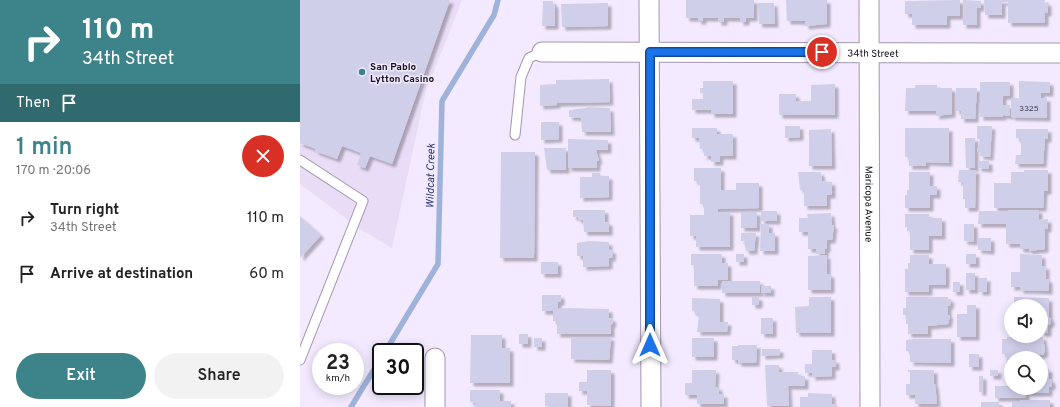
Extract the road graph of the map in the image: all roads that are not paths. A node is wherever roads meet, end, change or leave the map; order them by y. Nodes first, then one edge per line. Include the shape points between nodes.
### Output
1 (649, 0) edge
2 (869, 0) edge
3 (542, 52) joint
4 (650, 52) junction
5 (869, 52) junction
6 (1060, 53) edge
7 (515, 135) dead end
8 (300, 160) edge
9 (435, 358) dead end
10 (300, 360) edge
11 (435, 407) edge
12 (651, 407) edge
13 (870, 407) edge

1 - 4 street
2 - 5 street, Maricopa Avenue
3 - 4 street, 34th Street
3 - 7 lane via 529,58 521,77
4 - 5 street, 34th Street
4 - 12 street
5 - 6 street, 34th Street
5 - 13 street, Maricopa Avenue
8 - 10 lane via 363,201
9 - 11 street

